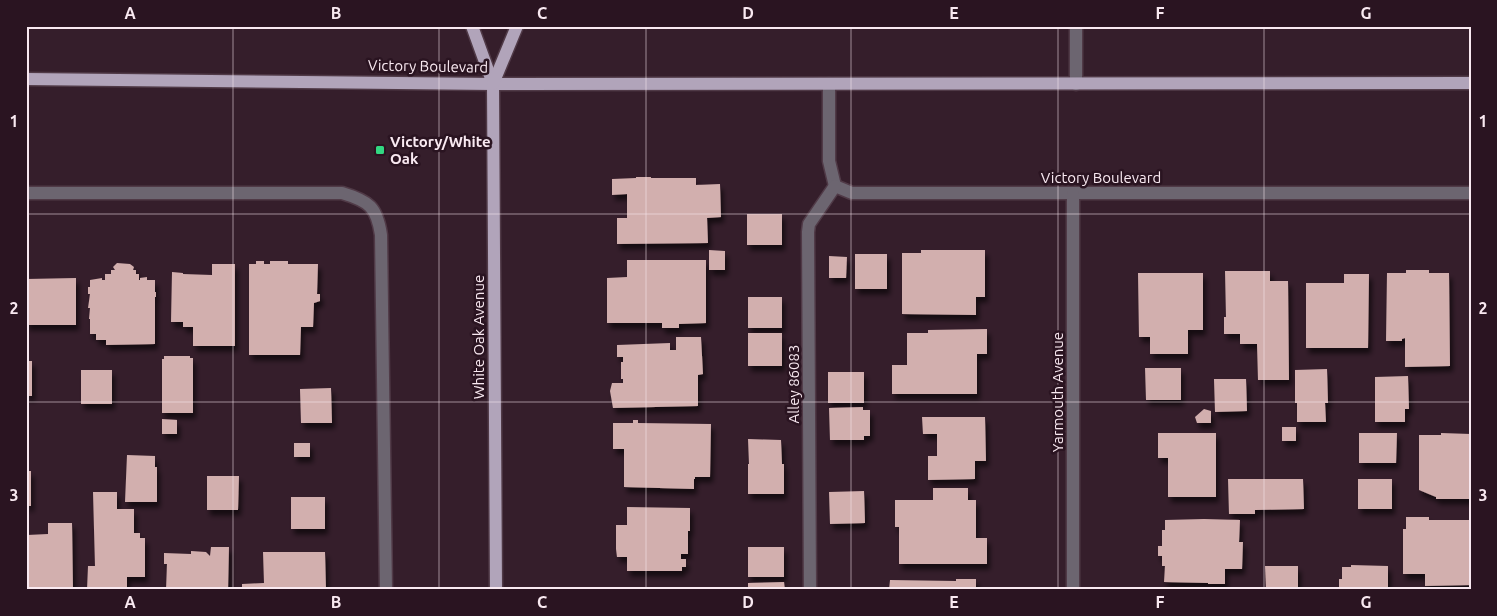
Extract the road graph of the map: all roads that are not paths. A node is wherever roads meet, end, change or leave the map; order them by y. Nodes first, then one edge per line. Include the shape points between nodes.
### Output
1 (472, 26) edge
2 (518, 26) edge
3 (1076, 26) edge
4 (26, 79) edge
5 (494, 84) junction
6 (829, 84) junction
7 (1076, 84) junction
8 (1471, 84) edge
9 (835, 186) junction
10 (26, 193) edge
11 (1471, 193) edge
12 (1073, 194) junction
13 (386, 590) edge
14 (496, 590) edge
15 (810, 590) edge
16 (1073, 590) edge

1 - 5 main road, White Oak Avenue
2 - 5 main road, White Oak Avenue
3 - 7 street
4 - 5 main road, Victory Boulevard
5 - 6 main road, Victory Boulevard
5 - 14 main road, White Oak Avenue
6 - 7 main road, Victory Boulevard
6 - 9 street via 829,161
7 - 8 main road, Victory Boulevard
9 - 12 street, Victory Boulevard via 852,193
9 - 15 street, Alley 86083 via 808,232
10 - 13 street via 342,193 357,197 370,206 378,220 381,236
11 - 12 street, Victory Boulevard
12 - 16 street, Yarmouth Avenue

